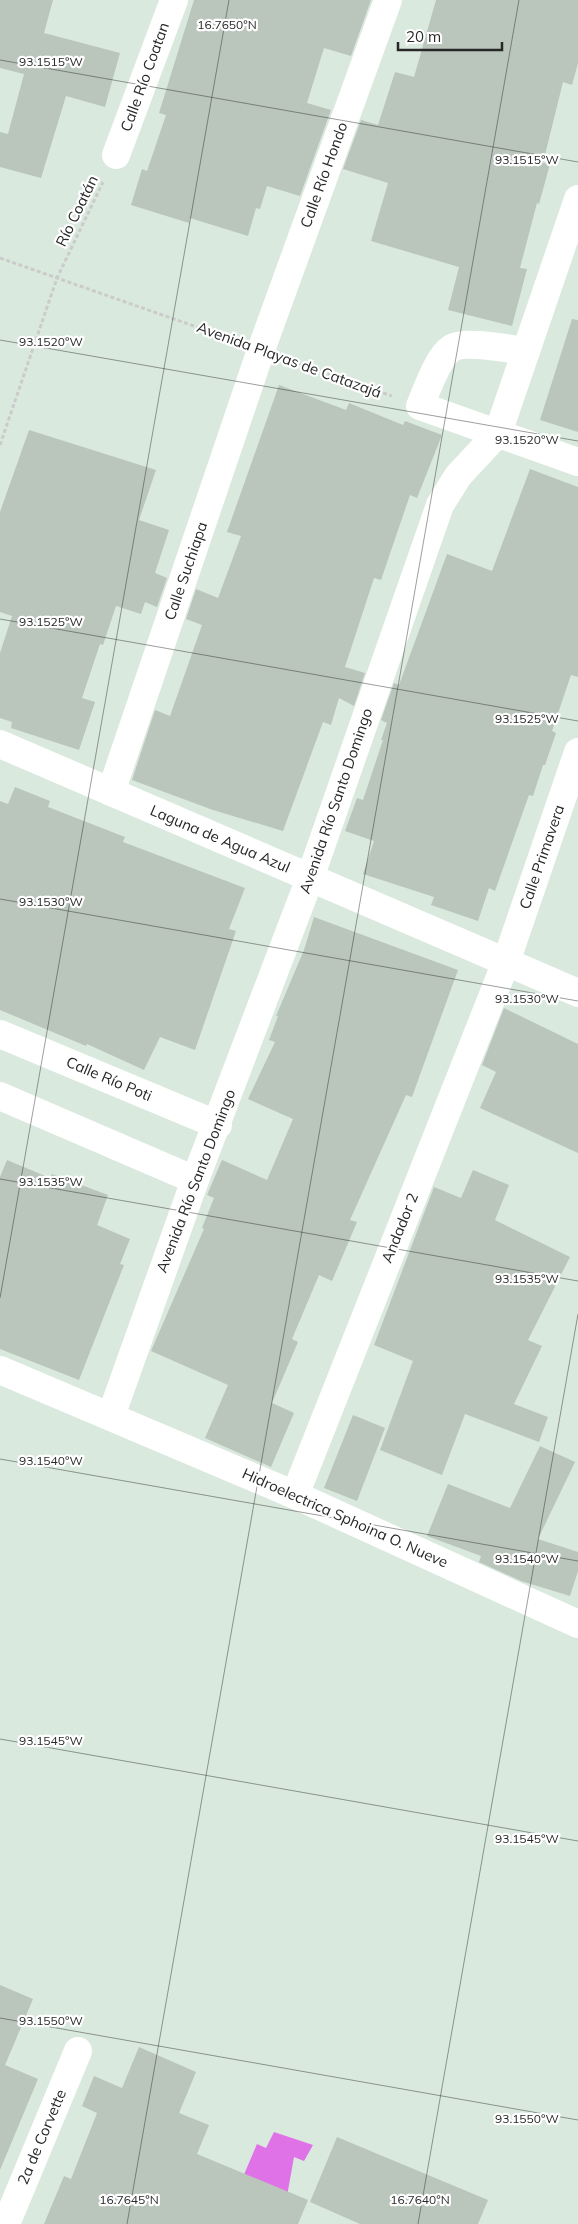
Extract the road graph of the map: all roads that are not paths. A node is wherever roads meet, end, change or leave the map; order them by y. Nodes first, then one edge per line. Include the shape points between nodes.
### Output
1 (174, 0) edge
2 (388, 0) edge
3 (116, 155) road end
4 (578, 199) edge
5 (261, 350) joint
6 (526, 351) junction
7 (498, 433) junction
8 (578, 462) edge
9 (0, 744) edge
10 (578, 752) edge
11 (111, 792) junction
12 (310, 878) junction
13 (506, 962) junction
14 (578, 993) edge
15 (0, 1034) edge
16 (0, 1096) edge
17 (218, 1125) junction
18 (195, 1180) junction
19 (0, 1370) edge
20 (111, 1416) junction
21 (295, 1495) junction
22 (578, 1624) edge
23 (78, 2051) dead end
24 (6, 2224) edge

1 - 3 street, Calle Río Coatan
2 - 5 street, Calle Río Hondo
4 - 6 street, Avenida Río Santo Domingo
5 - 11 street, Calle Suchiapa
6 - 7 street, Avenida Río Santo Domingo
6 - 7 street via 462,344 450,348 431,377 420,406
7 - 8 street
7 - 12 street, Avenida Río Santo Domingo via 458,476 440,505
9 - 11 street, Laguna de Agua Azul
10 - 13 street, Calle Primavera
11 - 12 street, Laguna de Agua Azul
12 - 13 street, Laguna de Agua Azul
12 - 17 street, Avenida Río Santo Domingo
13 - 14 street, Laguna de Agua Azul
13 - 21 street, Andador 2
15 - 17 street, Calle Río Poti
16 - 18 street
17 - 18 street, Avenida Río Santo Domingo
18 - 20 street, Avenida Río Santo Domingo
19 - 20 street, Hidroelectrica Sphoina O. Nueve
20 - 21 street, Hidroelectrica Sphoina O. Nueve
21 - 22 street, Hidroelectrica Sphoina O. Nueve
23 - 24 street, 2a de Corvette

